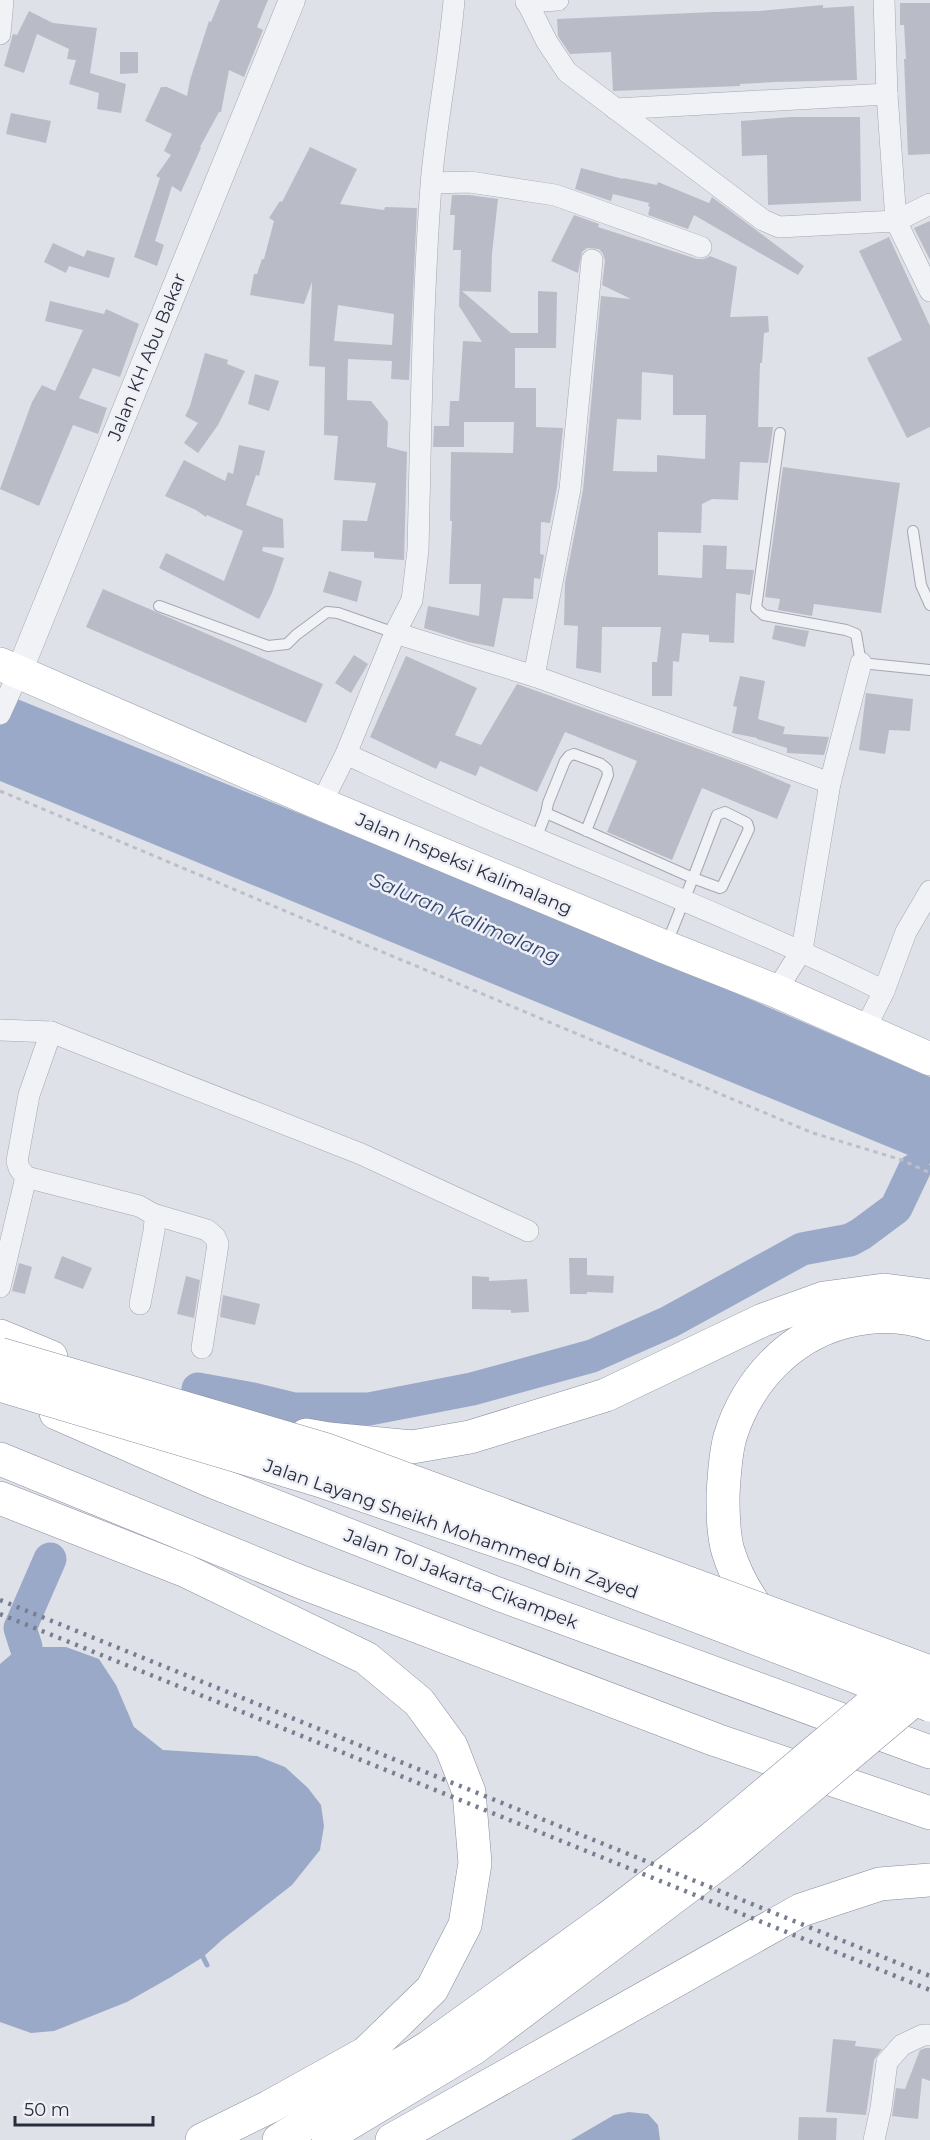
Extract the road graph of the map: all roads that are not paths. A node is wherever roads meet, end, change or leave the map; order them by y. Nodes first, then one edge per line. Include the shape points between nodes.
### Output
1 (3, 0) edge
2 (292, 0) edge
3 (454, 0) edge
4 (558, 0) edge
5 (884, 0) edge
6 (526, 1) edge
7 (0, 34) edge
8 (887, 94) junction
9 (615, 109) junction
10 (432, 183) junction
11 (930, 204) edge
12 (896, 221) junction
13 (701, 248) dead end
14 (592, 260) dead end
15 (930, 291) edge
16 (780, 433) dead end
17 (913, 531) dead end
18 (930, 605) edge
19 (159, 606) dead end
20 (395, 633) junction
21 (861, 663) junction
22 (930, 670) edge
23 (534, 676) junction
24 (15, 680) edge
25 (0, 714) edge
26 (346, 754) junction
27 (830, 783) junction
28 (321, 804) junction
29 (546, 813) junction
30 (586, 831) junction
31 (536, 839) junction
32 (693, 878) junction
33 (930, 891) edge
34 (685, 900) junction
35 (665, 947) junction
36 (802, 950) junction
37 (776, 991) junction
38 (884, 991) junction
39 (0, 1030) edge
40 (864, 1031) junction
41 (51, 1032) junction
42 (930, 1059) edge
43 (26, 1177) junction
44 (153, 1214) junction
45 (528, 1231) dead end
46 (0, 1287) edge
47 (930, 1296) edge
48 (140, 1304) dead end
49 (930, 1324) edge
50 (0, 1336) edge
51 (202, 1348) dead end
52 (0, 1354) edge
53 (0, 1386) edge
54 (0, 1459) edge
55 (0, 1498) edge
56 (930, 1655) edge
57 (930, 1672) edge
58 (930, 1686) edge
59 (930, 1705) edge
60 (930, 1714) edge
61 (930, 1752) edge
62 (930, 1813) edge
63 (723, 1845) junction
64 (930, 1880) edge
65 (930, 2035) edge
66 (202, 2140) edge
67 (279, 2140) edge
68 (322, 2140) edge
69 (392, 2140) edge
70 (874, 2140) edge

1 - 7 street
2 - 24 street, Jalan KH Abu Bakar
3 - 10 street
4 - 6 street
5 - 8 street
6 - 9 street via 567,72
8 - 9 street
8 - 12 street
9 - 12 street via 763,220 779,227
10 - 13 street via 471,182 555,195
10 - 20 street via 418,550 412,600
11 - 12 street
12 - 15 street
14 - 23 street via 570,489
16 - 21 lane via 756,608 765,615 856,634
17 - 18 lane via 921,585
19 - 20 lane via 268,646 287,644 327,612
20 - 23 street
20 - 26 street
21 - 22 lane
21 - 27 street
23 - 27 street
24 - 25 street, Jalan KH Abu Bakar
24 - 28 main road, Jalan Inspeksi Kalimalang via 65,691
26 - 28 street
26 - 31 street
27 - 36 street
28 - 35 main road, Jalan Inspeksi Kalimalang
29 - 30 lane
29 - 30 lane via 569,756 581,755 601,764 608,775
29 - 31 lane
30 - 32 lane
31 - 34 street
32 - 32 lane via 722,887 749,829 747,823 725,812 717,815
32 - 34 lane
33 - 38 street via 906,932
34 - 35 lane
34 - 36 street
35 - 37 main road, Jalan Inspeksi Kalimalang
36 - 37 street
36 - 38 street
37 - 40 main road, Jalan Inspeksi Kalimalang
38 - 40 street
39 - 41 street
40 - 42 main road, Jalan Inspeksi Kalimalang
41 - 43 street via 29,1095 17,1161
41 - 45 street via 361,1154
43 - 44 street via 139,1206
43 - 46 street
44 - 48 street via 154,1231
44 - 51 street via 207,1230 216,1238
47 - 50 main road via 885,1290 824,1298 763,1320 606,1395 470,1437 412,1447 329,1439 251,1424 129,1388
49 - 60 main road via 885,1316 829,1326 798,1341 770,1366 747,1396 730,1438 723,1514 728,1550 751,1602 791,1647 820,1666
52 - 57 main road, Jalan Layang Sheikh Mohammed bin Zayed, bridge via 324,1449
53 - 59 main road, Jalan Layang Sheikh Mohammed bin Zayed, bridge via 318,1480 527,1551
53 - 61 main road, Jalan Tol Jakarta–Cikampek via 211,1481 498,1594
54 - 62 main road via 301,1582 716,1740
55 - 66 main road via 186,1571 366,1658 419,1702 451,1746 469,1792 475,1863 465,1925 432,1989 366,2053
56 - 63 main road, bridge
58 - 63 main road, bridge
63 - 67 main road via 608,1918 429,2047
63 - 68 main road via 474,2048
64 - 69 main road via 880,1884 801,1910
65 - 70 street via 902,2045 887,2062

